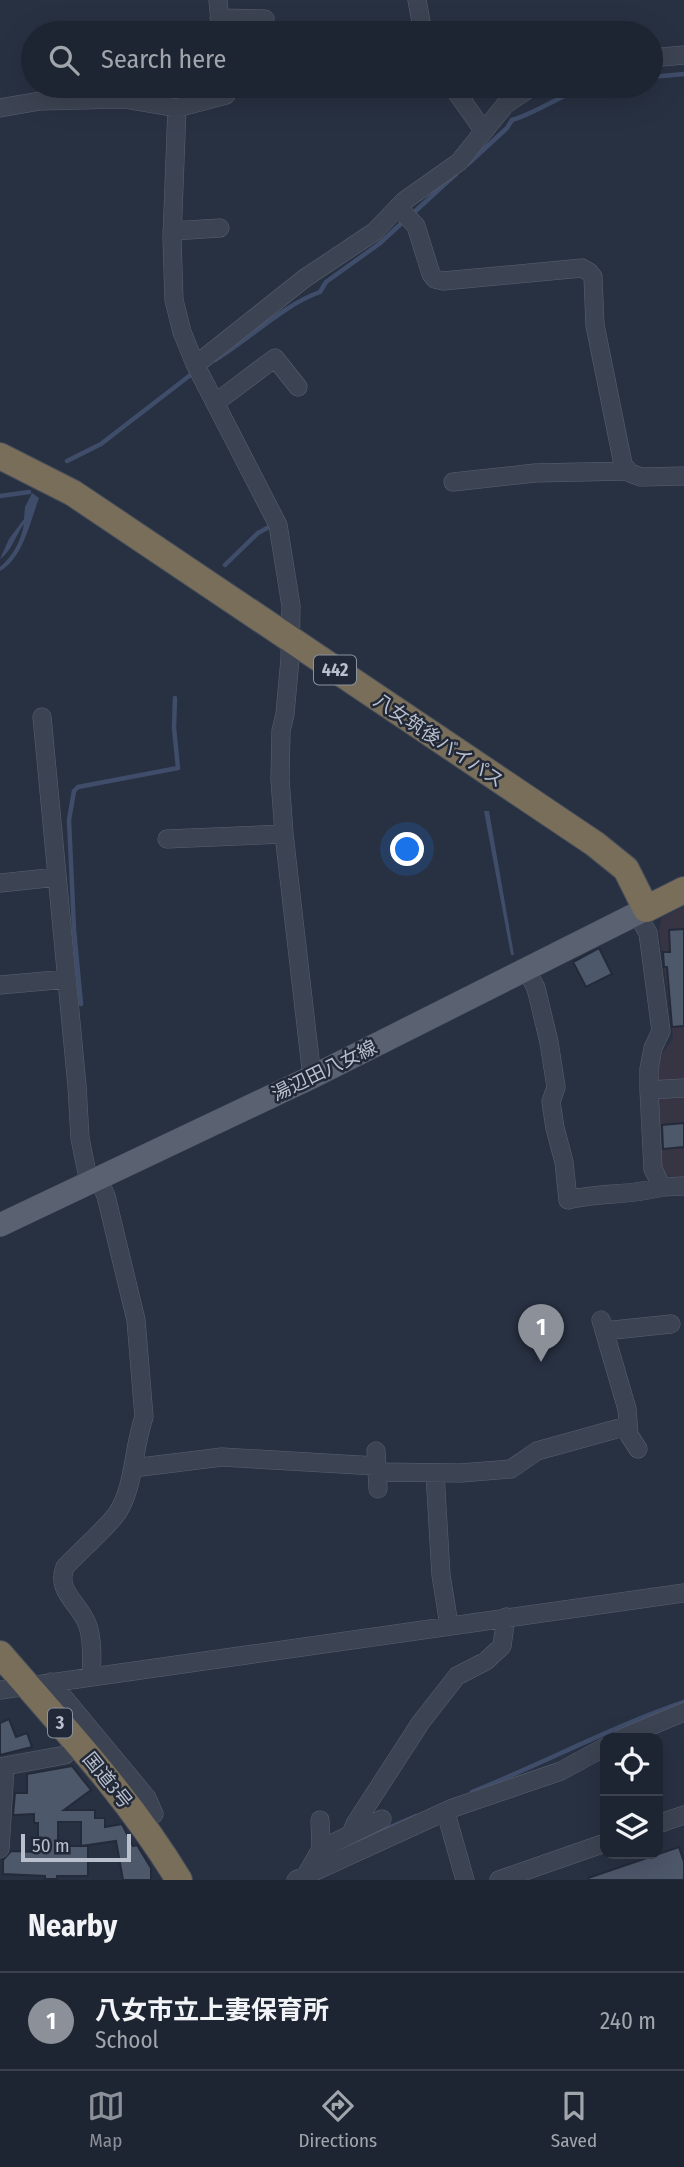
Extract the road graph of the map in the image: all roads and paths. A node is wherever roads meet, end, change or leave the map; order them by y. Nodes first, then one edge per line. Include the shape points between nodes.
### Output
1 (417, 0) edge
2 (219, 17) edge
3 (265, 19) dead end
4 (421, 21) edge
5 (684, 55) edge
6 (663, 57) edge
7 (26, 98) edge
8 (110, 98) edge
9 (215, 98) edge
10 (461, 98) edge
11 (515, 98) edge
12 (0, 108) edge
13 (177, 108) junction
14 (483, 130) junction
15 (398, 207) junction
16 (220, 228) dead end
17 (172, 231) junction
18 (197, 366) junction
19 (298, 387) dead end
20 (215, 403) junction
21 (0, 456) edge
22 (628, 471) junction
23 (684, 475) edge
24 (453, 482) dead end
25 (291, 641) junction
26 (42, 717) dead end
27 (284, 834) junction
28 (167, 839) dead end
29 (57, 877) junction
30 (0, 883) edge
31 (684, 890) edge
32 (641, 911) junction
33 (526, 969) junction
34 (67, 979) junction
35 (0, 985) edge
36 (312, 1077) junction
37 (684, 1088) edge
38 (649, 1090) junction
39 (94, 1180) junction
40 (684, 1186) edge
41 (662, 1187) junction
42 (0, 1225) edge
43 (671, 1324) dead end
44 (627, 1426) junction
45 (638, 1449) dead end
46 (133, 1468) junction
47 (435, 1473) junction
48 (684, 1593) edge
49 (506, 1617) junction
50 (449, 1625) junction
51 (0, 1654) edge
52 (91, 1677) junction
53 (39, 1684) junction
54 (0, 1689) edge
55 (684, 1712) edge
56 (634, 1733) edge
57 (600, 1750) edge
58 (65, 1755) dead end
59 (2, 1767) edge
60 (446, 1813) junction
61 (154, 1814) dead end
62 (684, 1815) edge
63 (382, 1819) dead end
64 (320, 1820) dead end
65 (663, 1822) edge
66 (351, 1834) junction
67 (600, 1845) edge
68 (0, 1849) edge
69 (321, 1849) junction
70 (301, 1877) edge
71 (179, 1880) edge
72 (465, 1880) edge
73 (499, 1880) edge

1 - 4 street
2 - 3 street
5 - 6 street
7 - 12 street
8 - 13 street
9 - 13 street
10 - 14 street
11 - 14 street
13 - 17 street
14 - 15 street via 459,162
15 - 18 street via 374,232 305,278
15 - 22 street via 415,226 435,279 582,268 589,272 595,325
16 - 17 street
17 - 18 street via 174,300
18 - 20 street
19 - 20 street via 275,358
20 - 25 street via 278,525 291,606
21 - 25 highway, 八女筑後バイパス / 442 via 73,493
22 - 23 street via 641,477
22 - 24 street via 535,473
25 - 27 street via 281,731
25 - 32 highway, 八女筑後バイパス / 442 via 595,844 626,869
26 - 29 street
27 - 28 street
27 - 36 street
29 - 30 street
29 - 34 street
31 - 32 highway
32 - 33 main road, 湯辺田八女線
32 - 38 street via 661,1031 653,1048
33 - 36 main road, 湯辺田八女線
33 - 41 street via 536,988 549,1042 556,1087 551,1102 568,1200
34 - 35 street
34 - 39 street via 80,1138
36 - 39 main road, 湯辺田八女線
37 - 38 street
38 - 41 street via 653,1169
39 - 42 main road, 湯辺田八女線
39 - 46 street via 106,1196 136,1320 144,1418
40 - 41 street
43 - 44 street via 602,1326 627,1409
44 - 45 street
44 - 47 street via 537,1451 510,1469
46 - 47 street via 222,1457
46 - 52 street via 118,1512 61,1576 63,1588 88,1625
47 - 50 street
48 - 49 street
49 - 50 street
49 - 66 street via 502,1646 486,1661 457,1676 421,1721
50 - 52 street
51 - 53 highway, 国道3号 / 3
52 - 53 street
53 - 54 street
53 - 61 street via 147,1798
53 - 71 highway, 国道3号 / 3
55 - 56 street
57 - 60 street via 561,1771
58 - 59 street
59 - 68 street
60 - 70 street
60 - 72 street
62 - 65 street
63 - 66 street
64 - 69 street
66 - 69 street
67 - 73 street
69 - 70 street

